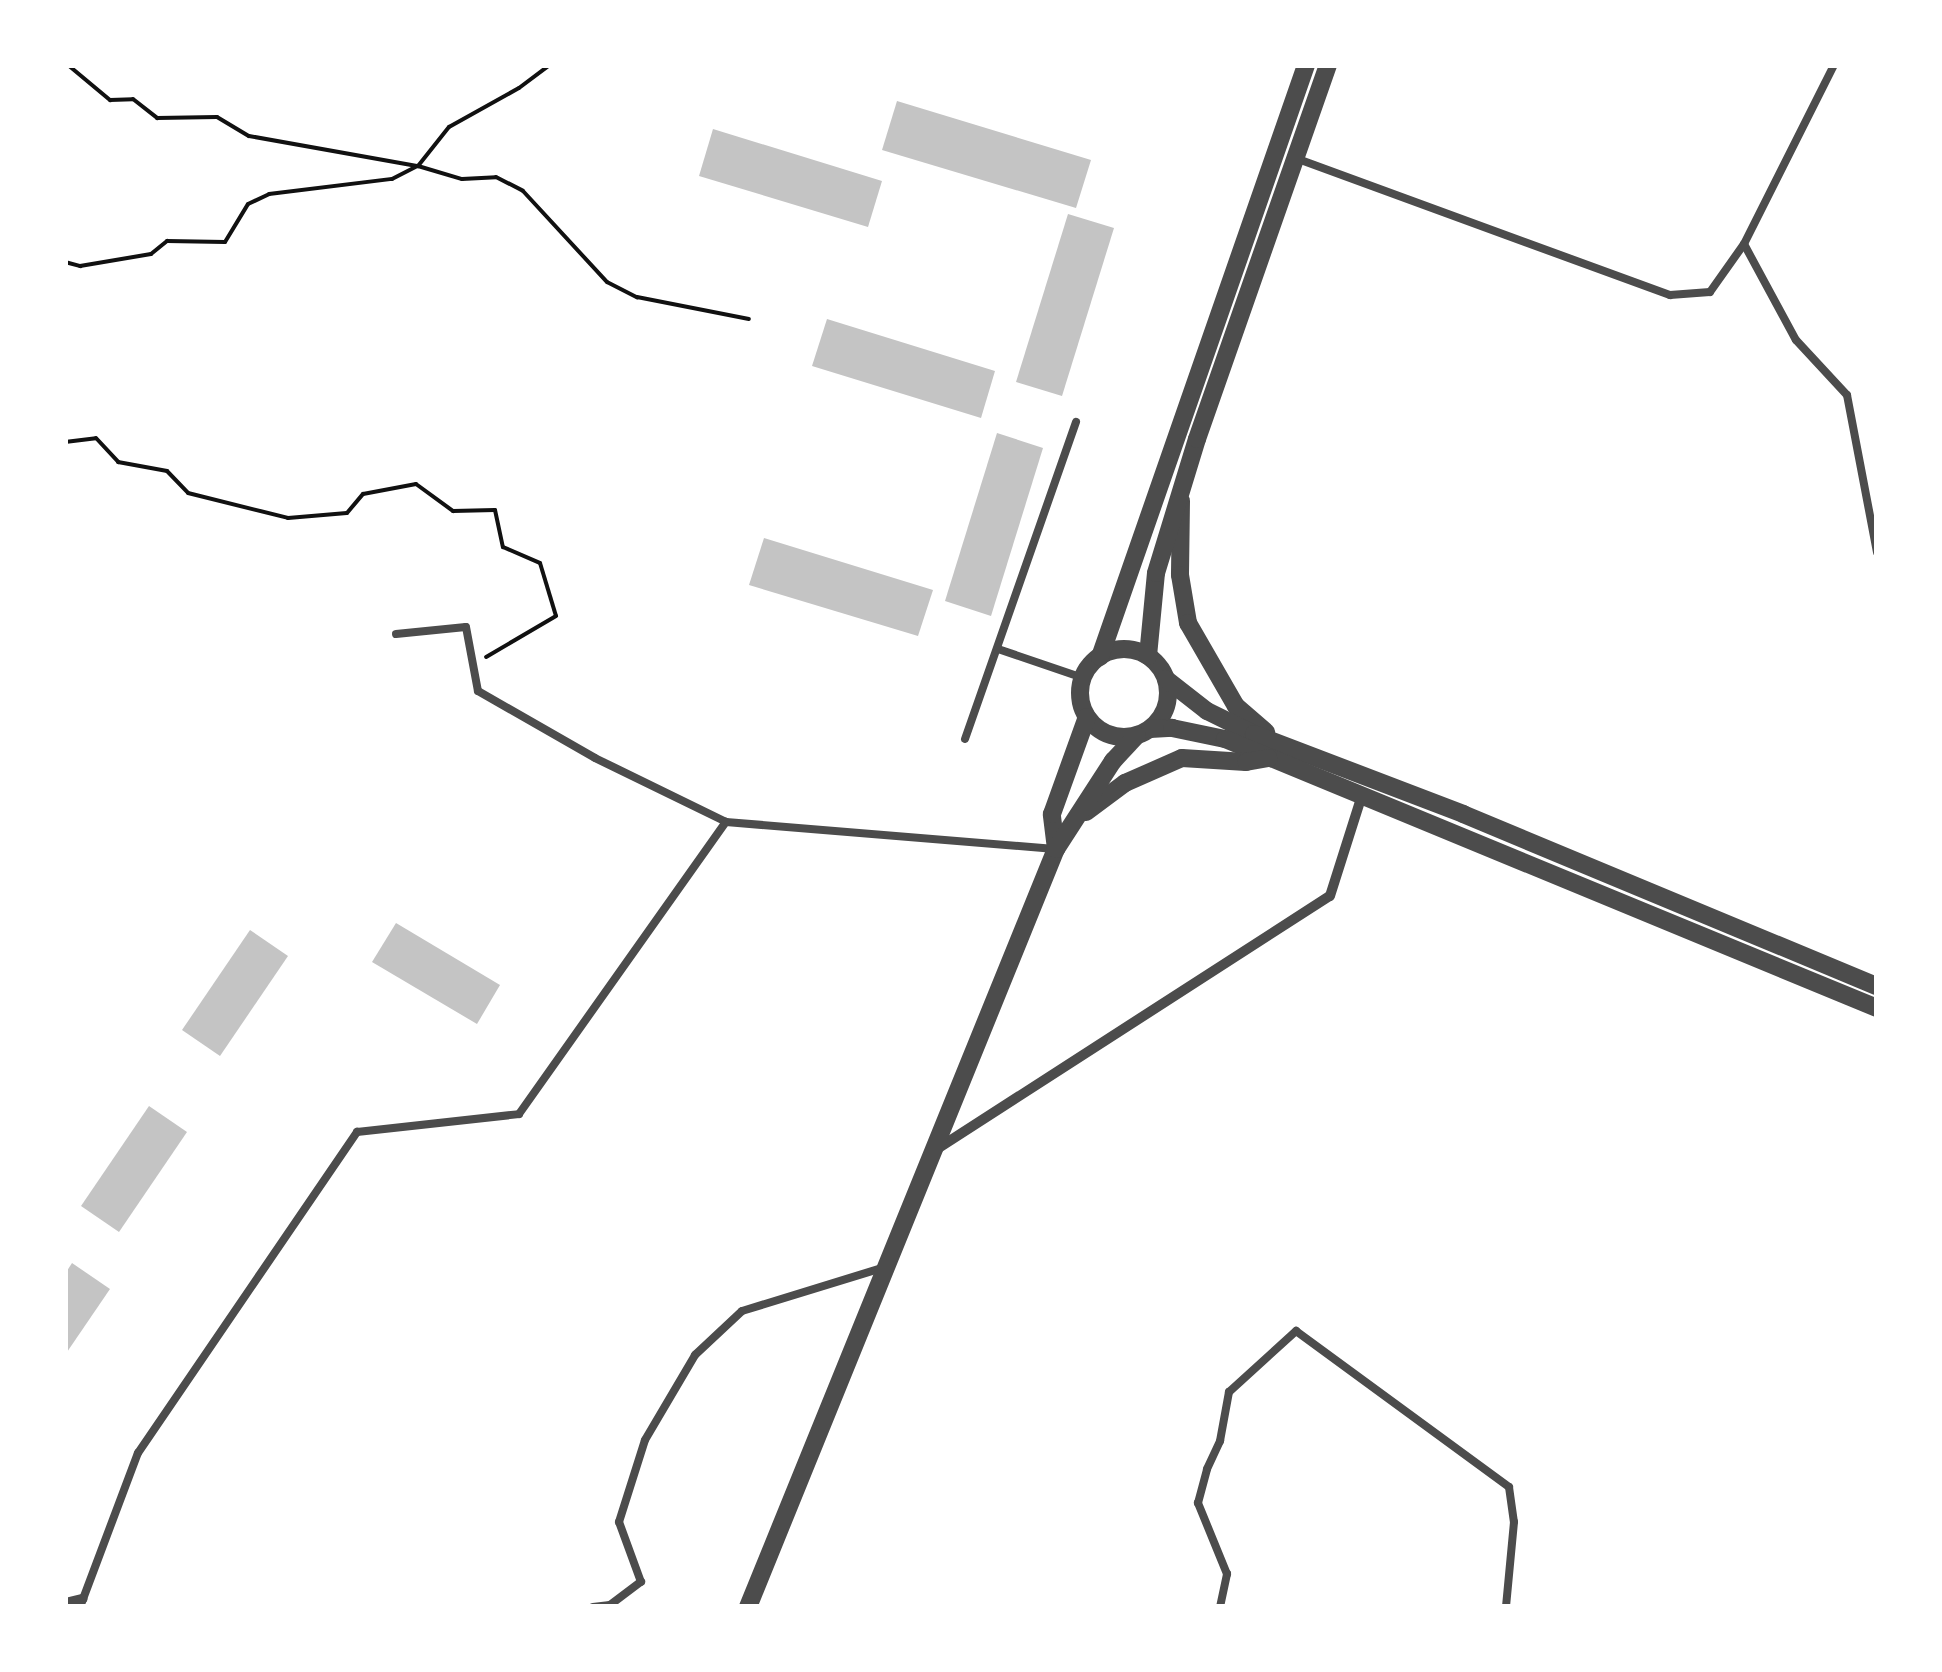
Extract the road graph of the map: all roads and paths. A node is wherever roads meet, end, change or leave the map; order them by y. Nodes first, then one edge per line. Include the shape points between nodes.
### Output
1 (68, 65) edge
2 (550, 65) edge
3 (1306, 65) edge
4 (1328, 65) edge
5 (1834, 65) edge
6 (1278, 152) junction
7 (1298, 159) junction
8 (418, 166) junction
9 (1744, 244) junction
10 (65, 262) edge
11 (749, 319) dead end
12 (1076, 422) dead end
13 (65, 442) edge
14 (1180, 494) junction
15 (1877, 552) edge
16 (396, 634) dead end
17 (998, 649) junction
18 (1148, 656) junction
19 (1100, 657) junction
20 (472, 662) junction
21 (1083, 678) junction
22 (1166, 680) junction
23 (1088, 717) junction
24 (1143, 732) junction
25 (964, 739) dead end
26 (1274, 750) junction
27 (1362, 794) junction
28 (1082, 816) junction
29 (726, 822) junction
30 (1056, 849) junction
31 (1877, 986) edge
32 (1877, 1008) edge
33 (932, 1152) junction
34 (882, 1268) junction
35 (65, 1602) edge
36 (81, 1603) edge
37 (593, 1607) edge
38 (748, 1607) edge
39 (1220, 1607) edge
40 (1506, 1607) edge

1 - 8 path via 110,100 133,99 158,118 217,117 249,136
2 - 8 path via 449,127
3 - 6 street
4 - 7 street
5 - 9 lane
6 - 7 street
6 - 19 street
7 - 9 lane via 1670,296 1710,292
7 - 14 street
8 - 10 path via 392,179 269,194 248,204 225,242 167,241 151,254 80,266
8 - 11 path via 462,179 496,177 523,191 607,282 637,297
9 - 15 lane via 1796,340 1847,395
12 - 17 lane
13 - 20 path via 96,438 118,462 167,471 188,494 288,518 348,513 363,494 416,484 453,511 495,510 503,546 540,562 556,616
14 - 18 street via 1156,573
14 - 26 street via 1188,624 1236,706
16 - 20 lane via 466,627
17 - 21 lane
17 - 25 lane
18 - 19 street via 1120,649
18 - 22 street
19 - 21 street
20 - 29 lane via 478,691
21 - 23 street via 1080,698
22 - 24 street via 1165,710
22 - 26 street
23 - 24 street via 1116,737
23 - 30 street via 1052,814
24 - 26 street via 1194,732
24 - 28 street via 1094,788
26 - 27 street
26 - 28 street via 1246,762 1182,758 1125,783
26 - 31 street via 1463,814
27 - 32 street
27 - 33 street via 1330,896
28 - 30 street
29 - 30 lane
29 - 36 lane via 520,1114 358,1132 138,1453
30 - 33 street
33 - 34 street
34 - 37 lane via 742,1311 695,1355 644,1440 619,1522 641,1582 610,1605
34 - 38 street
35 - 36 street
39 - 40 lane via 1226,1574 1198,1504 1207,1469 1229,1392 1296,1330 1509,1487 1514,1522

